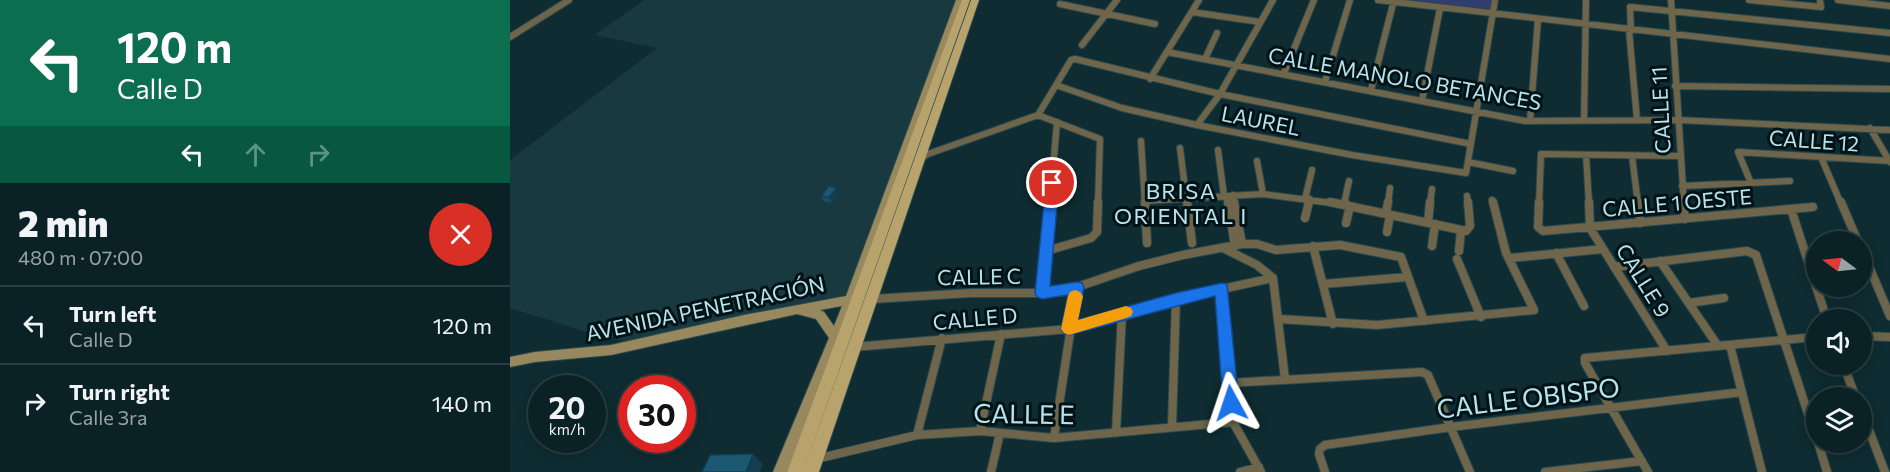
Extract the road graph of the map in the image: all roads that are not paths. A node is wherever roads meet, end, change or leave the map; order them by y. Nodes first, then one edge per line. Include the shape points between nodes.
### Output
1 (569, 0) edge
2 (960, 0) edge
3 (966, 0) edge
4 (975, 0) edge
5 (1117, 0) edge
6 (1199, 0) edge
7 (1273, 0) edge
8 (1314, 0) edge
9 (1350, 0) edge
10 (1378, 0) edge
11 (1495, 0) edge
12 (1586, 0) edge
13 (1671, 0) edge
14 (1749, 0) edge
15 (1838, 0) edge
16 (1394, 1) edge
17 (1769, 1) edge
18 (1866, 2) edge
19 (1821, 3) edge
20 (1060, 4) dead end
21 (1890, 6) edge
22 (1440, 8) junction
23 (1672, 11) junction
24 (1192, 12) junction
25 (1493, 13) junction
26 (1107, 14) junction
27 (1538, 19) junction
28 (1260, 21) junction
29 (1155, 24) dead end
30 (1584, 24) junction
31 (1630, 30) junction
32 (1217, 33) dead end
33 (1890, 33) edge
34 (1673, 35) junction
35 (510, 37) edge
36 (1082, 45) dead end
37 (1167, 52) junction
38 (1205, 59) junction
39 (1890, 59) edge
40 (1237, 65) junction
41 (1284, 74) junction
42 (1150, 79) junction
43 (1325, 82) junction
44 (1056, 85) junction
45 (1675, 86) junction
46 (1890, 89) edge
47 (1371, 90) junction
48 (1220, 94) junction
49 (1422, 101) junction
50 (1476, 112) junction
51 (1038, 115) junction
52 (1637, 120) junction
53 (1678, 120) junction
54 (1584, 121) junction
55 (1057, 122) junction
56 (1530, 122) junction
57 (1197, 125) junction
58 (1870, 128) junction
59 (1890, 130) edge
60 (1141, 141) dead end
61 (1471, 144) junction
62 (1180, 148) dead end
63 (1218, 150) dead end
64 (1586, 155) junction
65 (1632, 156) junction
66 (1679, 156) junction
67 (1821, 157) junction
68 (920, 159) junction
69 (1257, 160) dead end
70 (1890, 161) edge
71 (1468, 162) junction
72 (1312, 170) dead end
73 (1513, 171) dead end
74 (1348, 181) dead end
75 (1790, 181) dead end
76 (1751, 183) junction
77 (1682, 186) junction
78 (1390, 188) dead end
79 (1432, 189) dead end
80 (1263, 194) junction
81 (1228, 196) junction
82 (1467, 196) dead end
83 (1186, 198) junction
84 (1308, 199) junction
85 (1492, 200) dead end
86 (1145, 201) junction
87 (1347, 205) junction
88 (1814, 207) dead end
89 (1791, 209) junction
90 (1388, 214) junction
91 (1305, 218) dead end
92 (1685, 219) junction
93 (1346, 223) dead end
94 (1640, 223) junction
95 (1431, 224) junction
96 (1590, 228) junction
97 (1461, 230) junction
98 (1853, 231) edge
99 (1387, 232) dead end
100 (1147, 243) dead end
101 (1192, 243) dead end
102 (1239, 245) junction
103 (1313, 246) junction
104 (1432, 246) dead end
105 (1223, 248) junction
106 (1603, 249) junction
107 (1046, 251) junction
108 (1556, 253) junction
109 (1510, 258) junction
110 (1660, 261) junction
111 (1614, 267) junction
112 (1872, 274) edge
113 (1408, 277) junction
114 (1273, 278) junction
115 (1323, 284) junction
116 (1077, 287) junction
117 (1222, 288) junction
118 (1042, 293) junction
119 (1176, 298) junction
120 (1724, 298) dead end
121 (861, 299) junction
122 (1689, 303) junction
123 (1584, 306) dead end
124 (1823, 309) edge
125 (794, 310) junction
126 (1122, 313) junction
127 (1890, 316) edge
128 (1481, 317) junction
129 (1279, 319) junction
130 (1424, 321) junction
131 (1333, 324) junction
132 (1069, 329) junction
133 (1001, 334) junction
134 (1872, 336) edge
135 (835, 337) junction
136 (1890, 337) edge
137 (942, 338) junction
138 (1806, 338) edge
139 (1785, 340) junction
140 (1730, 345) junction
141 (1718, 346) junction
142 (854, 347) junction
143 (1667, 351) junction
144 (510, 362) edge
145 (1284, 379) junction
146 (1229, 383) junction
147 (1742, 392) junction
148 (1806, 406) edge
149 (1612, 407) junction
150 (1233, 422) junction
151 (1172, 426) junction
152 (1451, 427) junction
153 (980, 431) junction
154 (1000, 433) junction
155 (1116, 433) junction
156 (917, 435) junction
157 (1054, 438) junction
158 (1872, 438) edge
159 (1821, 453) edge
160 (816, 459) junction
161 (1642, 461) junction
162 (1260, 469) edge
163 (780, 472) edge
164 (795, 472) edge
165 (811, 472) edge
166 (992, 472) edge
167 (1240, 472) edge
168 (1325, 472) edge
169 (1470, 472) edge
170 (1545, 472) edge
171 (1648, 472) edge
172 (1762, 472) edge
173 (1827, 472) edge
174 (1885, 472) edge

1 - 35 street
2 - 121 street
3 - 121 main road
4 - 68 main road
5 - 26 street
6 - 24 street
7 - 28 street
8 - 41 street
9 - 43 street
10 - 16 street
11 - 25 street
12 - 30 street
13 - 23 street, CALLE 11
14 - 17 street
15 - 18 street
16 - 22 street
16 - 47 street
17 - 19 street
18 - 21 street
20 - 26 street
22 - 25 street
22 - 49 street
23 - 31 street via 1629,7
23 - 33 street
23 - 34 street, CALLE 11
24 - 28 street
24 - 37 street
25 - 27 street
25 - 50 street
26 - 29 street
26 - 36 street
27 - 30 street
27 - 56 street
28 - 40 street
30 - 31 street
30 - 54 street
31 - 34 street
31 - 52 street
32 - 38 street
34 - 39 street
34 - 45 street, CALLE 11
37 - 38 street, CALLE MANOLO BETANCES
37 - 42 street
38 - 40 street, CALLE MANOLO BETANCES
40 - 41 street, CALLE MANOLO BETANCES
40 - 48 street
41 - 43 street, CALLE MANOLO BETANCES
42 - 44 street via 1075,58
42 - 48 street
43 - 47 street, CALLE MANOLO BETANCES
44 - 51 street
44 - 57 street, LAUREL via 1122,108
45 - 46 street
45 - 53 street, CALLE 11
47 - 49 street, CALLE MANOLO BETANCES
48 - 57 street
48 - 61 street
49 - 50 street, CALLE MANOLO BETANCES
50 - 56 street, CALLE MANOLO BETANCES
50 - 61 street
51 - 55 street
51 - 68 street
52 - 53 street, CALLE MANOLO BETANCES
52 - 54 street, CALLE MANOLO BETANCES
53 - 58 street, CALLE MANOLO BETANCES
53 - 66 street, CALLE 11
54 - 56 street, CALLE MANOLO BETANCES
55 - 107 street
55 - 107 street via 1098,137 1097,232 1091,238
57 - 71 street, LAUREL via 1464,173
58 - 59 street, CALLE MANOLO BETANCES
58 - 70 street
60 - 86 street
61 - 71 street
62 - 83 street
63 - 81 street
64 - 65 street
64 - 96 street
64 - 96 street, CALLE 1 OESTE via 1540,155 1538,227 1543,231
65 - 66 street
65 - 94 street
66 - 77 street, CALLE 11
67 - 70 street, CALLE 12
67 - 76 street, CALLE 12 via 1737,154
67 - 98 street
68 - 121 main road
69 - 80 street
71 - 73 street
72 - 84 street
74 - 87 street
75 - 76 street
76 - 77 street
77 - 92 street, CALLE 11
78 - 90 street
79 - 95 street
80 - 81 street
80 - 84 street
81 - 83 street
81 - 102 street
82 - 97 street via 1470,226
83 - 86 street
83 - 101 street
84 - 87 street
84 - 91 street
85 - 109 street
86 - 100 street
87 - 90 street
87 - 93 street
88 - 89 street, CALLE 1 OESTE
89 - 92 street, CALLE 1 OESTE
89 - 124 street
90 - 95 street
90 - 99 street
92 - 94 street, CALLE 1 OESTE
94 - 96 street, CALLE 1 OESTE
95 - 97 street
95 - 104 street
96 - 106 street, CALLE 9
97 - 128 street via 1458,255
102 - 103 street, CALLE C via 1257,244 1276,250
102 - 105 street, CALLE C
103 - 113 street, CALLE C via 1340,245 1401,257
103 - 115 street
105 - 114 street
105 - 116 street, CALLE C via 1139,266
106 - 108 street
106 - 111 street, CALLE 9
107 - 118 street
108 - 109 street
108 - 123 street
109 - 128 street via 1534,310
110 - 111 street
110 - 122 street
110 - 139 street via 1752,252
111 - 143 street, CALLE 9
112 - 127 street
113 - 115 street
113 - 130 street
114 - 117 street, CALLE D
114 - 129 street
115 - 131 street
116 - 118 street, CALLE C
116 - 132 street
117 - 119 street, CALLE D
117 - 146 street
118 - 121 street, CALLE C
119 - 126 street, CALLE D
119 - 151 street
120 - 122 street
121 - 125 street, AVENIDA PENETRACIÓN
121 - 135 street
121 - 142 main road
121 - 164 main road
122 - 141 street
125 - 135 street via 820,315
125 - 144 street, AVENIDA PENETRACIÓN via 611,350
126 - 132 street, CALLE D
126 - 155 street
128 - 130 street
129 - 131 street
129 - 145 street
130 - 131 street
132 - 133 street, CALLE D
132 - 157 street
133 - 137 street, CALLE D
133 - 153 street
134 - 136 street
135 - 163 street
137 - 142 street, CALLE D
137 - 156 street
138 - 139 street
139 - 140 street
139 - 148 street
140 - 141 street
140 - 147 street
141 - 143 street
142 - 160 main road
143 - 149 street via 1585,358
145 - 146 street
145 - 152 street via 1422,372 1428,375
146 - 150 street
147 - 149 street, CALLE OBISPO
147 - 172 street
149 - 152 street, CALLE OBISPO
149 - 161 street
150 - 151 street, CALLE E
150 - 162 street
151 - 155 street, CALLE E
152 - 168 street, CALLE OBISPO via 1325,445 1319,454
152 - 169 street
153 - 154 street, CALLE E
153 - 156 street, CALLE E
154 - 157 street, CALLE E
154 - 166 street
155 - 157 street, CALLE E
156 - 160 street, CALLE E
158 - 174 street
159 - 173 street
160 - 165 main road
161 - 170 street
161 - 171 street
162 - 167 street

